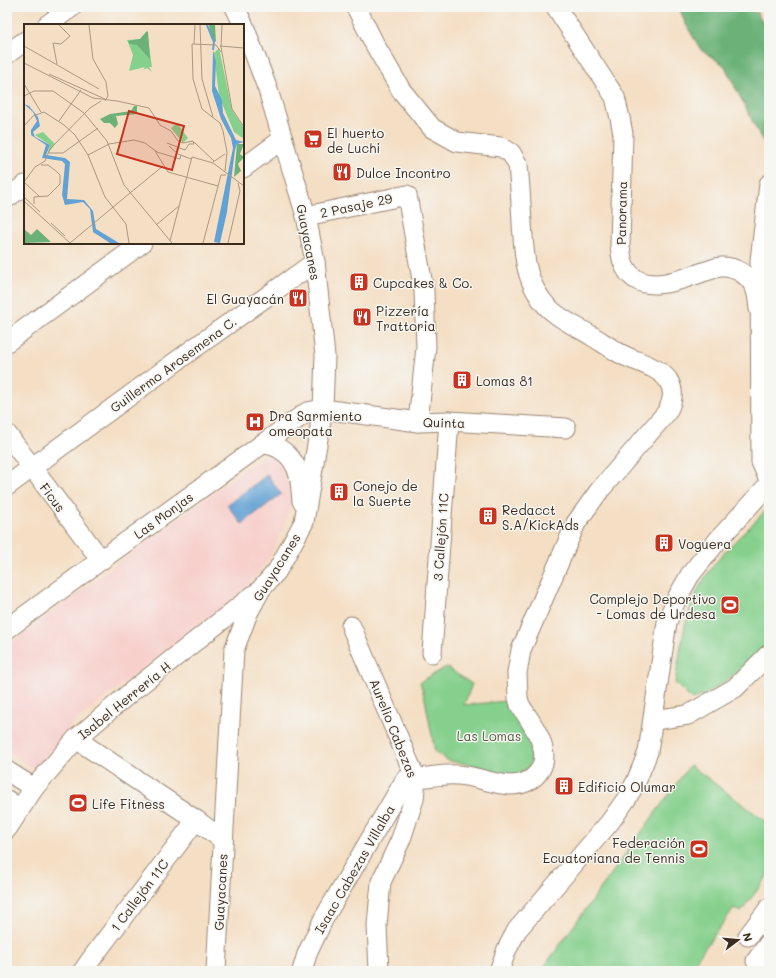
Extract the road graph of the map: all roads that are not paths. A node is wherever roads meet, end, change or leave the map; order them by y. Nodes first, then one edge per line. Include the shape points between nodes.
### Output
1 (72, 7) edge
2 (235, 7) edge
3 (356, 7) edge
4 (556, 7) edge
5 (48, 24) edge
6 (242, 24) edge
7 (244, 29) edge
8 (24, 42) edge
9 (7, 54) edge
10 (284, 138) junction
11 (244, 167) edge
12 (769, 184) edge
13 (24, 186) edge
14 (7, 198) edge
15 (306, 216) junction
16 (141, 244) edge
17 (315, 262) junction
18 (759, 309) junction
19 (7, 342) edge
20 (323, 410) junction
21 (448, 421) junction
22 (418, 422) junction
23 (566, 428) dead end
24 (7, 434) edge
25 (262, 444) junction
26 (32, 468) junction
27 (769, 480) edge
28 (769, 484) edge
29 (7, 486) edge
30 (304, 522) junction
31 (101, 560) junction
32 (261, 589) junction
33 (351, 626) dead end
34 (7, 629) edge
35 (195, 642) junction
36 (234, 650) junction
37 (432, 653) dead end
38 (769, 654) edge
39 (654, 720) junction
40 (76, 739) junction
41 (7, 771) edge
42 (416, 779) junction
43 (34, 788) junction
44 (14, 805) edge
45 (196, 820) junction
46 (7, 829) edge
47 (223, 840) junction
48 (769, 908) edge
49 (748, 936) dead end
50 (769, 944) edge
51 (756, 961) dead end
52 (83, 971) edge
53 (216, 971) edge
54 (302, 971) edge
55 (379, 971) edge
56 (499, 971) edge

1 - 5 street
2 - 6 street, Guayacanes
3 - 42 street via 401,90 432,128 457,142 501,147 511,153 518,165 525,264 539,297 558,315 622,354 663,374 672,387 673,395 667,412 599,491 576,523 521,650 517,673 518,698 542,744 544,757 540,771 522,784 509,785 459,775
4 - 18 street, Panorama via 615,97 623,134 620,246 623,262 629,273 636,280 651,284 671,282 720,267 735,268 747,276 756,288
7 - 10 street, Guayacanes
8 - 9 street
10 - 11 street
10 - 15 street, Guayacanes
12 - 18 street, Panorama via 760,260
13 - 14 street
15 - 17 street, Guayacanes
15 - 22 street, 2 Pasaje 29 via 407,195 424,291 426,347
16 - 19 street
17 - 20 street, Guayacanes via 325,356
17 - 26 street, Guillermo Arosemena C. via 192,349
18 - 27 street, Panorama via 761,462
20 - 22 street, Quinta
20 - 25 street, Las Monjas via 307,412
20 - 30 street, Guayacanes
21 - 22 street, Quinta
21 - 23 street, Quinta
21 - 37 street, 3 Callejón 11C
24 - 26 street, Ficus
25 - 30 street via 270,444 284,452 292,461 299,475
25 - 31 street, Las Monjas
26 - 29 street, Guillermo Arosemena C.
26 - 31 street, Ficus
28 - 39 street via 690,574 677,598 668,622
30 - 32 street, Guayacanes via 277,571
31 - 34 street, Las Monjas
32 - 35 street, Isabel Herrería H
32 - 36 street, Guayacanes via 248,613
33 - 42 street, Aurelio Cabezas
35 - 36 street via 227,642
35 - 40 street, Isabel Herrería H
36 - 47 street, Guayacanes
38 - 39 street via 735,688 688,715
39 - 56 street via 648,752 627,798 610,822 517,930 506,949
40 - 43 street, Isabel Herrería H
40 - 45 street
41 - 43 street
42 - 54 street, Isaac Cabezas Villalba via 405,780 324,918
42 - 55 street, Aurelio Cabezas via 414,799 403,832 381,882 377,925
43 - 44 street, Isabel Herrería H
44 - 46 street, Isabel Herrería H
45 - 47 street
45 - 52 street, 1 Callejón 11C
47 - 53 street, Guayacanes
48 - 49 street
50 - 51 street

